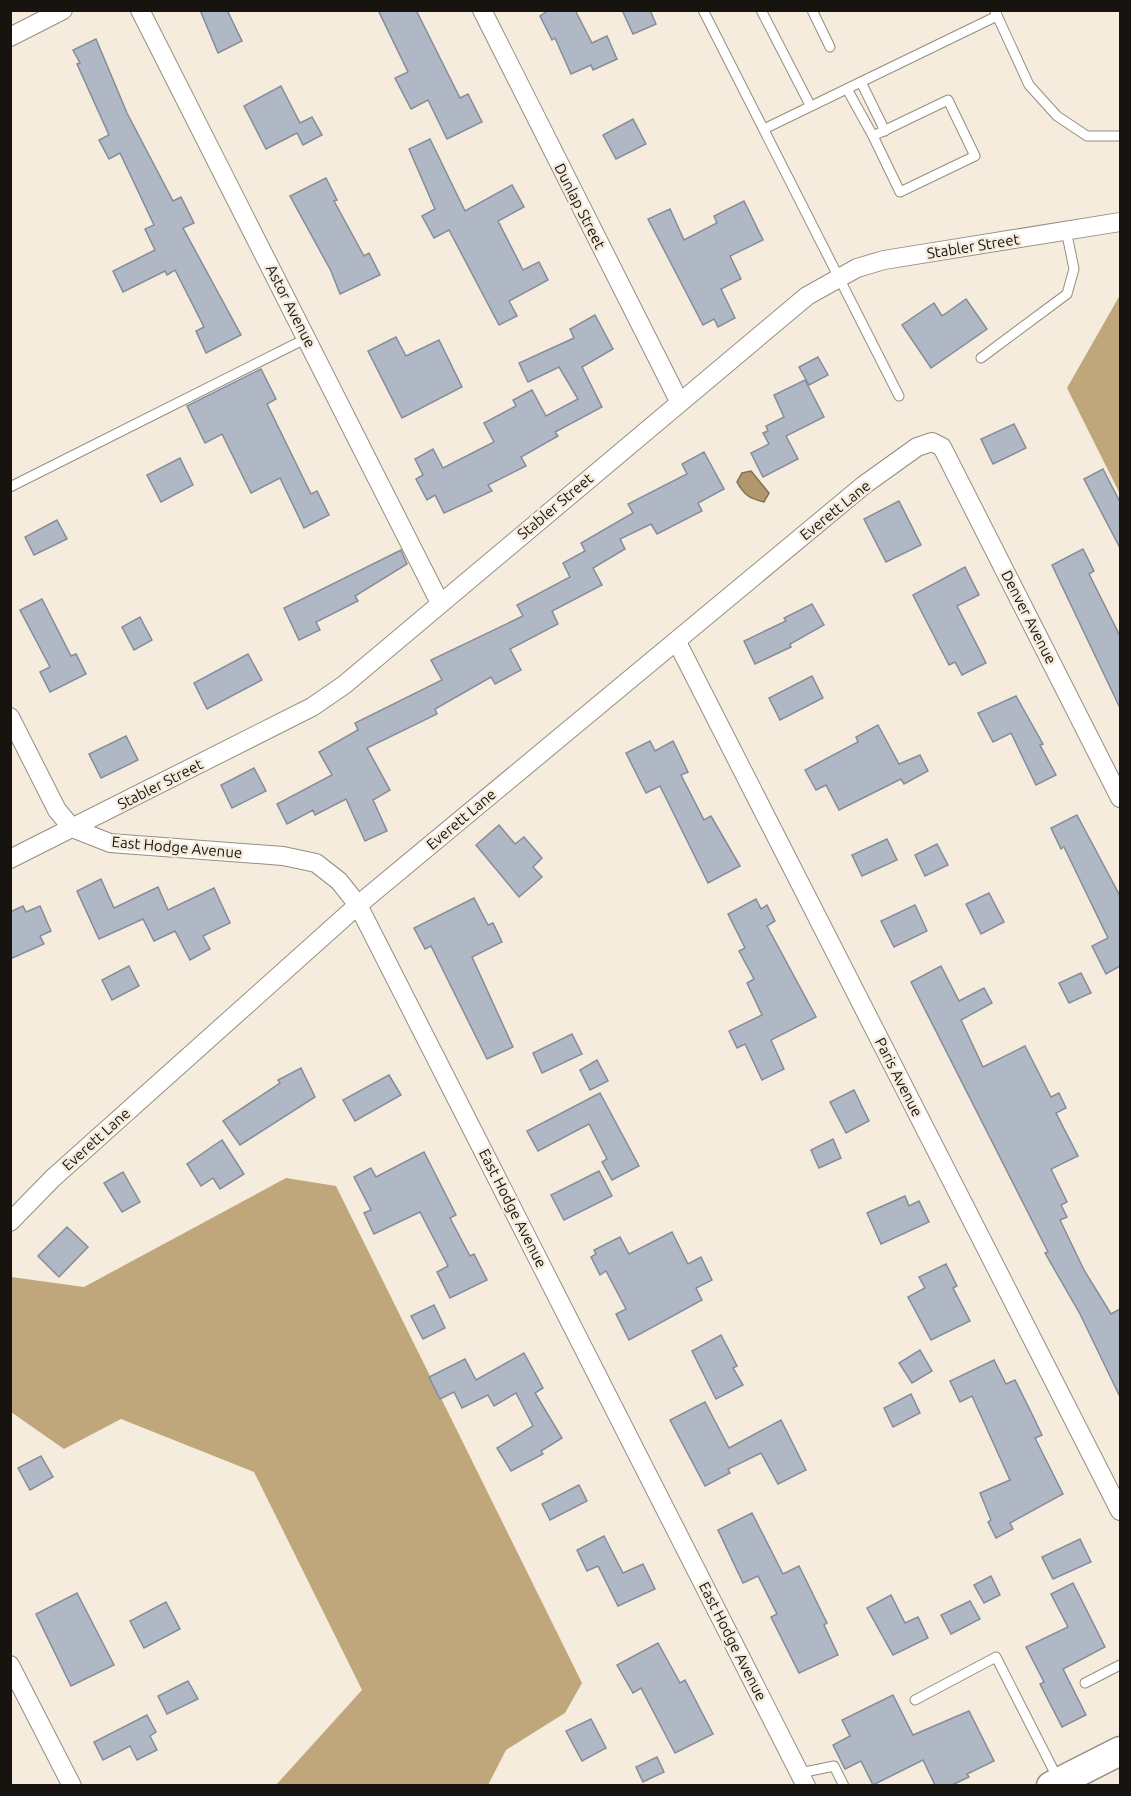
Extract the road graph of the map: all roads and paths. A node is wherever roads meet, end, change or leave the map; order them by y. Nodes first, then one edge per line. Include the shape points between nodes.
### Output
1 (63, 10) edge
2 (140, 10) edge
3 (482, 10) edge
4 (703, 10) edge
5 (761, 10) edge
6 (812, 10) edge
7 (996, 13) edge
8 (10, 37) edge
9 (830, 46) dead end
10 (861, 82) junction
11 (847, 89) junction
12 (810, 105) junction
13 (764, 129) junction
14 (885, 130) junction
15 (873, 136) junction
16 (1120, 136) edge
17 (1120, 222) edge
18 (1066, 230) junction
19 (840, 276) junction
20 (307, 338) junction
21 (981, 358) dead end
22 (899, 396) dead end
23 (679, 401) junction
24 (932, 442) joint
25 (10, 487) edge
26 (440, 603) junction
27 (677, 642) junction
28 (10, 717) edge
29 (1120, 798) edge
30 (72, 828) junction
31 (10, 859) edge
32 (358, 905) junction
33 (10, 1222) edge
34 (1120, 1511) edge
35 (10, 1665) edge
36 (1120, 1665) edge
37 (1085, 1683) dead end
38 (915, 1700) dead end
39 (1120, 1751) edge
40 (803, 1779) edge
41 (1055, 1783) edge
42 (72, 1785) edge
43 (844, 1785) edge

1 - 8 street
2 - 20 street, Astor Avenue
3 - 23 street, Dunlap Street
4 - 13 lane
5 - 12 lane
6 - 9 lane
7 - 10 lane
7 - 16 lane via 1029,85 1057,116 1087,136
10 - 11 lane
10 - 14 lane
11 - 12 lane
11 - 15 lane
12 - 13 lane
13 - 19 lane
14 - 15 lane
14 - 15 lane via 948,100 975,156 900,192
17 - 18 street, Stabler Street
18 - 19 street, Stabler Street via 884,260
18 - 21 lane via 1074,269 1067,294
19 - 22 lane
19 - 23 street, Stabler Street via 807,296
20 - 25 lane
20 - 26 street, Astor Avenue
23 - 26 street, Stabler Street
24 - 27 street, Everett Lane via 917,447 864,485
24 - 29 street, Denver Avenue via 942,447 947,456
26 - 30 street, Stabler Street via 344,685 312,707
27 - 32 street, Everett Lane via 620,685
27 - 34 street, Paris Avenue
28 - 30 street via 57,810
30 - 31 street, Stabler Street
30 - 32 street, East Hodge Avenue via 110,843 283,856 316,863 339,881
32 - 33 street, Everett Lane via 53,1178
32 - 40 street, East Hodge Avenue
35 - 42 street
36 - 37 lane
38 - 41 lane via 996,1657
39 - 41 main road
40 - 43 lane via 834,1766

